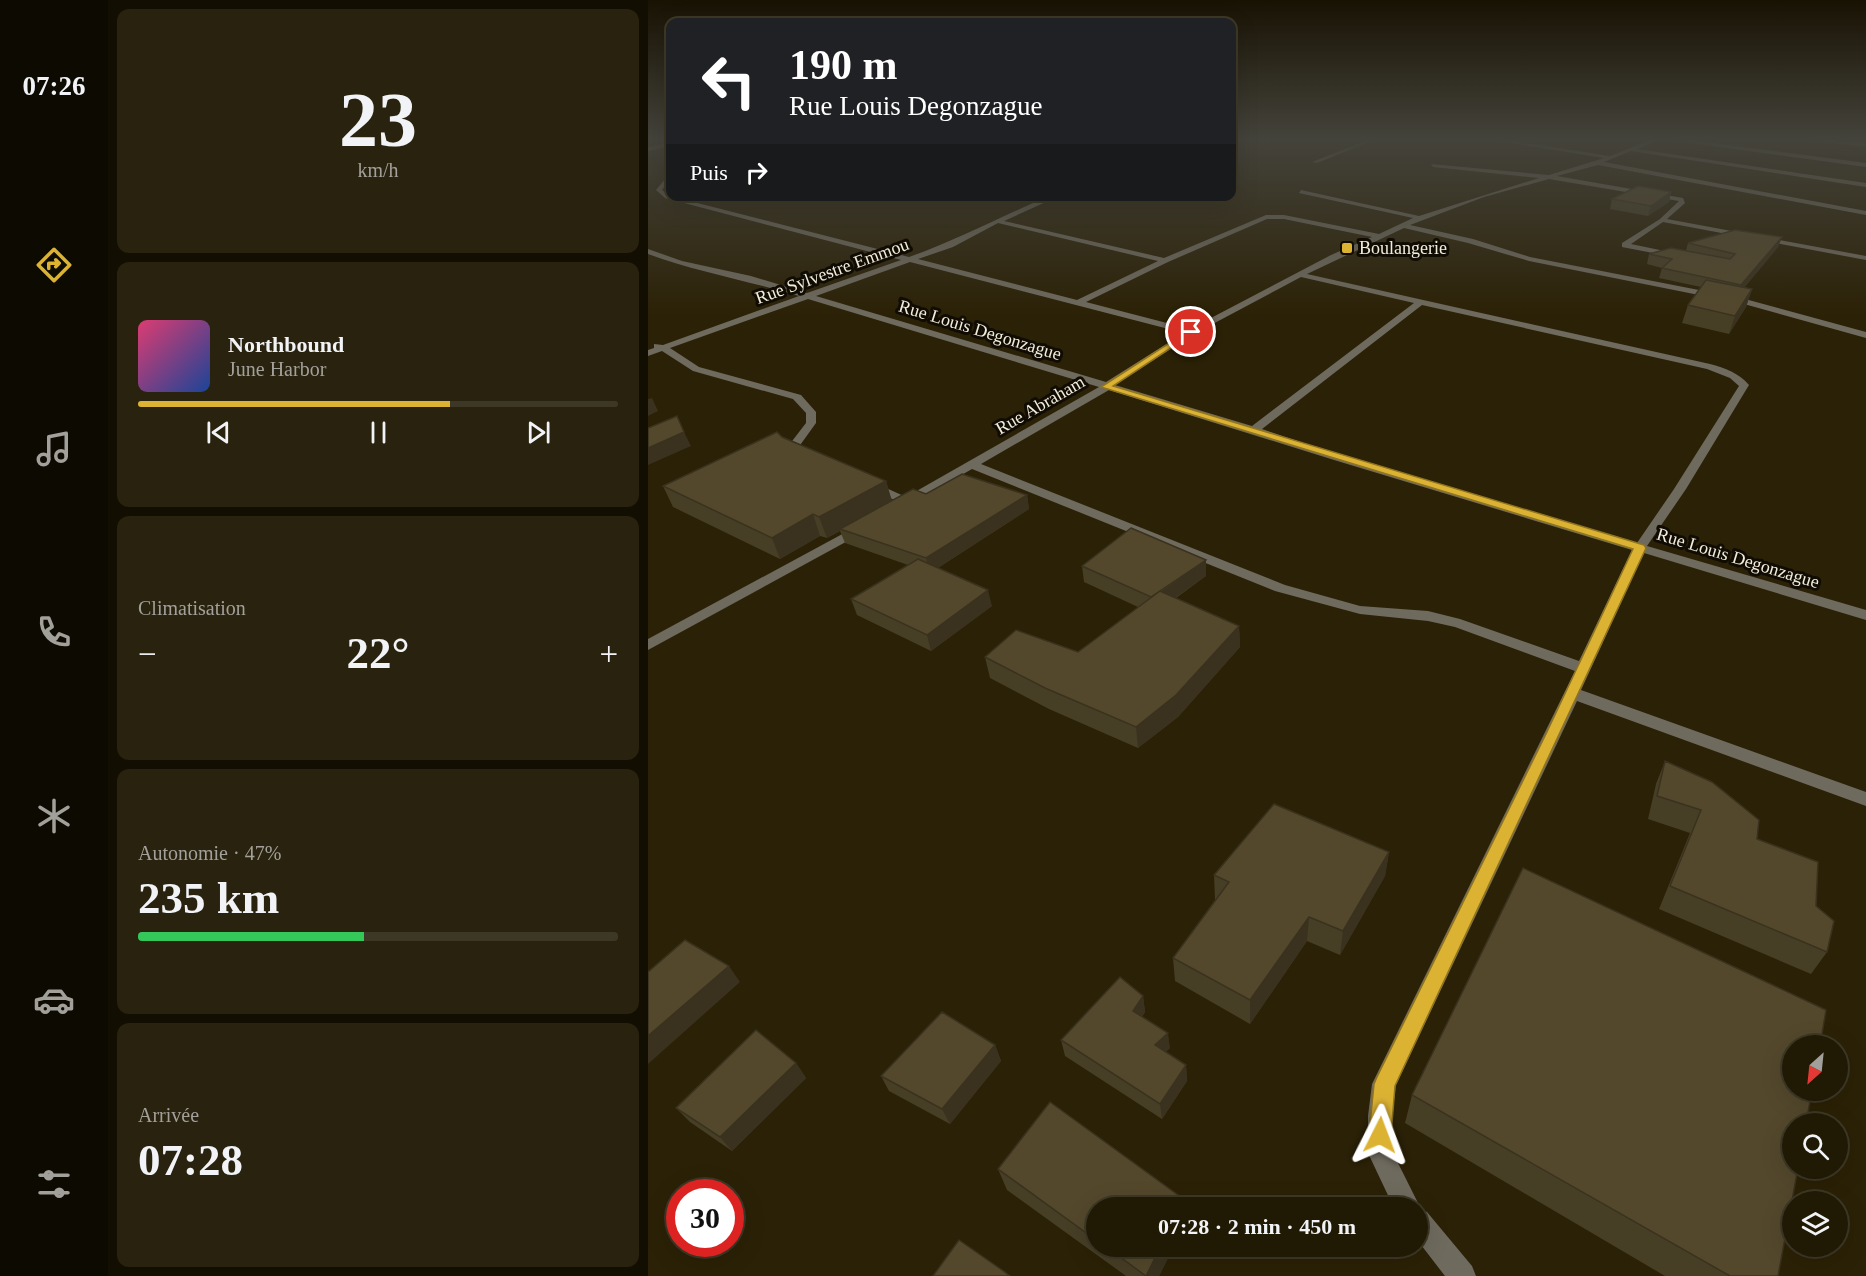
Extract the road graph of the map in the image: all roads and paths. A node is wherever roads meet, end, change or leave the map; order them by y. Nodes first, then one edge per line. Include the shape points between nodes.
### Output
1 (1326, 198) edge
2 (1476, 198) edge
3 (1670, 198) edge
4 (1783, 198) edge
5 (683, 201) edge
6 (1044, 201) edge
7 (1866, 213) edge
8 (1420, 218) junction
9 (1662, 220) junction
10 (997, 221) junction
11 (1401, 225) junction
12 (1378, 236) junction
13 (648, 251) edge
14 (1681, 257) edge
15 (1866, 258) edge
16 (910, 259) junction
17 (1165, 260) junction
18 (1301, 275) junction
19 (807, 297) junction
20 (1080, 302) junction
21 (1419, 302) junction
22 (1191, 332) junction
23 (1866, 335) edge
24 (648, 343) edge
25 (664, 348) junction
26 (648, 353) edge
27 (1106, 387) junction
28 (1254, 430) junction
29 (809, 460) edge
30 (973, 465) junction
31 (863, 483) edge
32 (866, 525) edge
33 (1640, 548) junction
34 (1866, 615) edge
35 (648, 645) edge
36 (1583, 668) junction
37 (1572, 693) junction
38 (1866, 799) edge
39 (1402, 1197) edge
40 (1428, 1234) edge
41 (1462, 1276) edge

1 - 8 street
2 - 8 street, Rue Abraham
3 - 9 street via 1684,200
4 - 7 street
5 - 16 street
6 - 10 street, Rue Sylvestre Emmou
8 - 11 street, Rue Abraham
9 - 14 street via 1625,245
9 - 15 street
10 - 16 street, Rue Sylvestre Emmou via 950,245
10 - 17 street
11 - 12 street, Rue Abraham
11 - 23 street via 1529,259 1745,302
12 - 17 street via 1273,216
12 - 18 street, Rue Abraham
13 - 19 street, Rue Louis Degonzague
16 - 19 street, Rue Sylvestre Emmou
16 - 20 street
17 - 20 street
18 - 21 street
18 - 22 street, Rue Abraham
19 - 25 street, Rue Sylvestre Emmou
19 - 27 street, Rue Louis Degonzague
20 - 22 street
21 - 28 street
21 - 33 street via 1710,367 1734,376 1744,385
22 - 27 street, Rue Abraham
24 - 25 street
25 - 26 street, Rue Sylvestre Emmou
25 - 29 street via 696,369 797,397 811,412 811,423 792,449
27 - 28 street, Rue Louis Degonzague
27 - 30 street, Rue Abraham
28 - 33 street, Rue Louis Degonzague
30 - 31 street, Rue Abraham via 902,505
30 - 36 street via 1280,588 1360,610 1428,616 1460,624
32 - 35 street
33 - 34 street, Rue Louis Degonzague
33 - 36 street
36 - 37 street
37 - 38 street
37 - 39 street via 1384,1084 1380,1153
40 - 41 street

